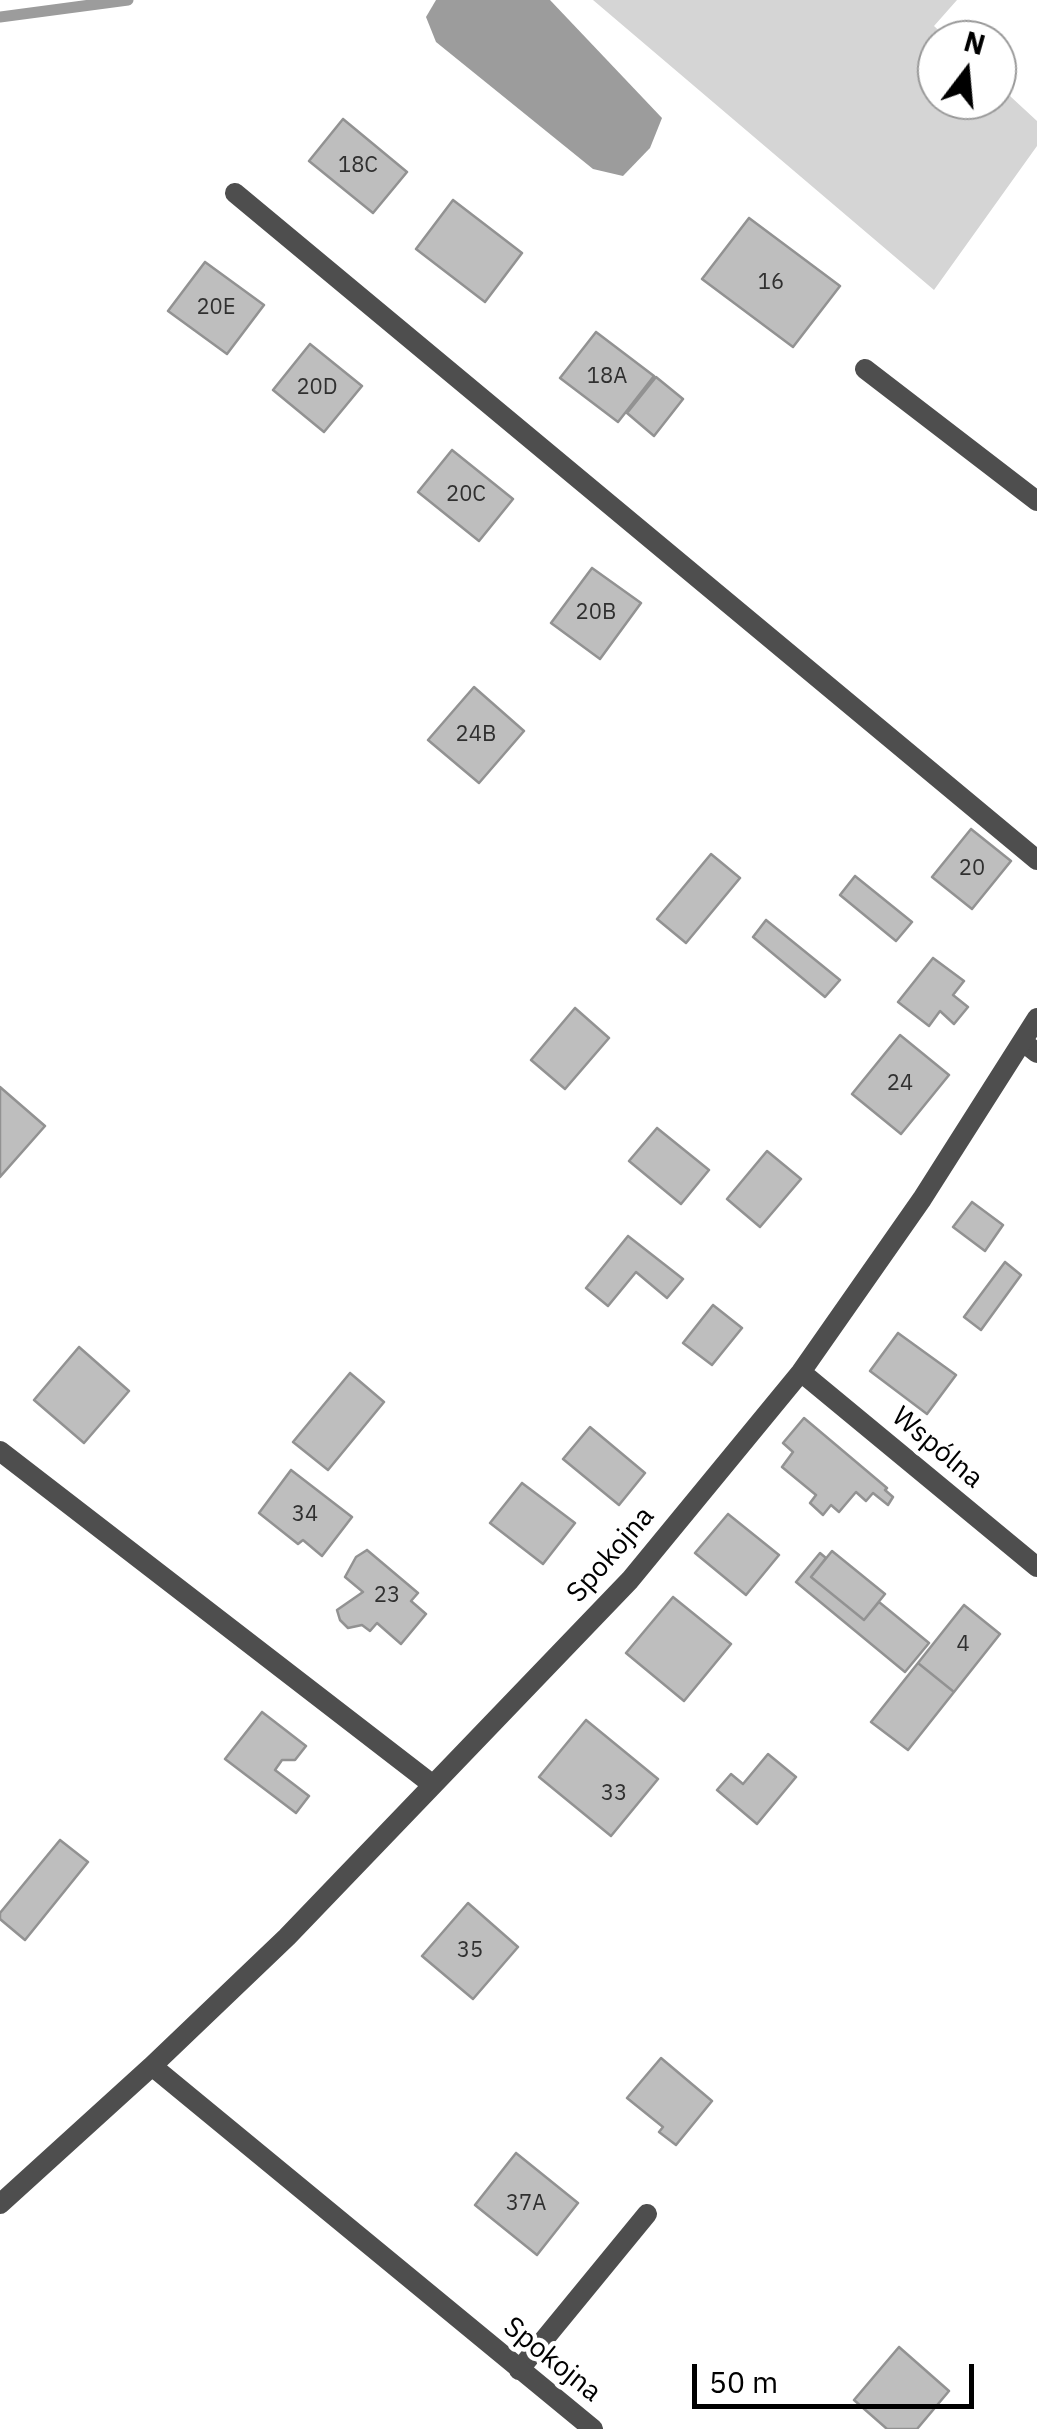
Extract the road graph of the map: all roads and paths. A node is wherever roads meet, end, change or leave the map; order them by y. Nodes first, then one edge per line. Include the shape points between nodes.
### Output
1 (235, 193) dead end
2 (865, 369) dead end
3 (1037, 500) edge
4 (1037, 860) edge
5 (1037, 1018) edge
6 (1030, 1048) edge
7 (801, 1372) junction
8 (0, 1451) edge
9 (1037, 1567) edge
10 (433, 1785) junction
11 (152, 2066) junction
12 (0, 2204) edge
13 (647, 2214) dead end
14 (519, 2370) junction
15 (593, 2429) edge

1 - 4 street
2 - 3 street
5 - 6 street, Spokojna
6 - 7 street, Spokojna
7 - 9 street, Wspólna
7 - 10 street, Spokojna via 630,1580
8 - 10 street
10 - 11 street, Spokojna
11 - 12 street, Spokojna
11 - 14 street, Spokojna
13 - 14 street
14 - 15 street, Spokojna

